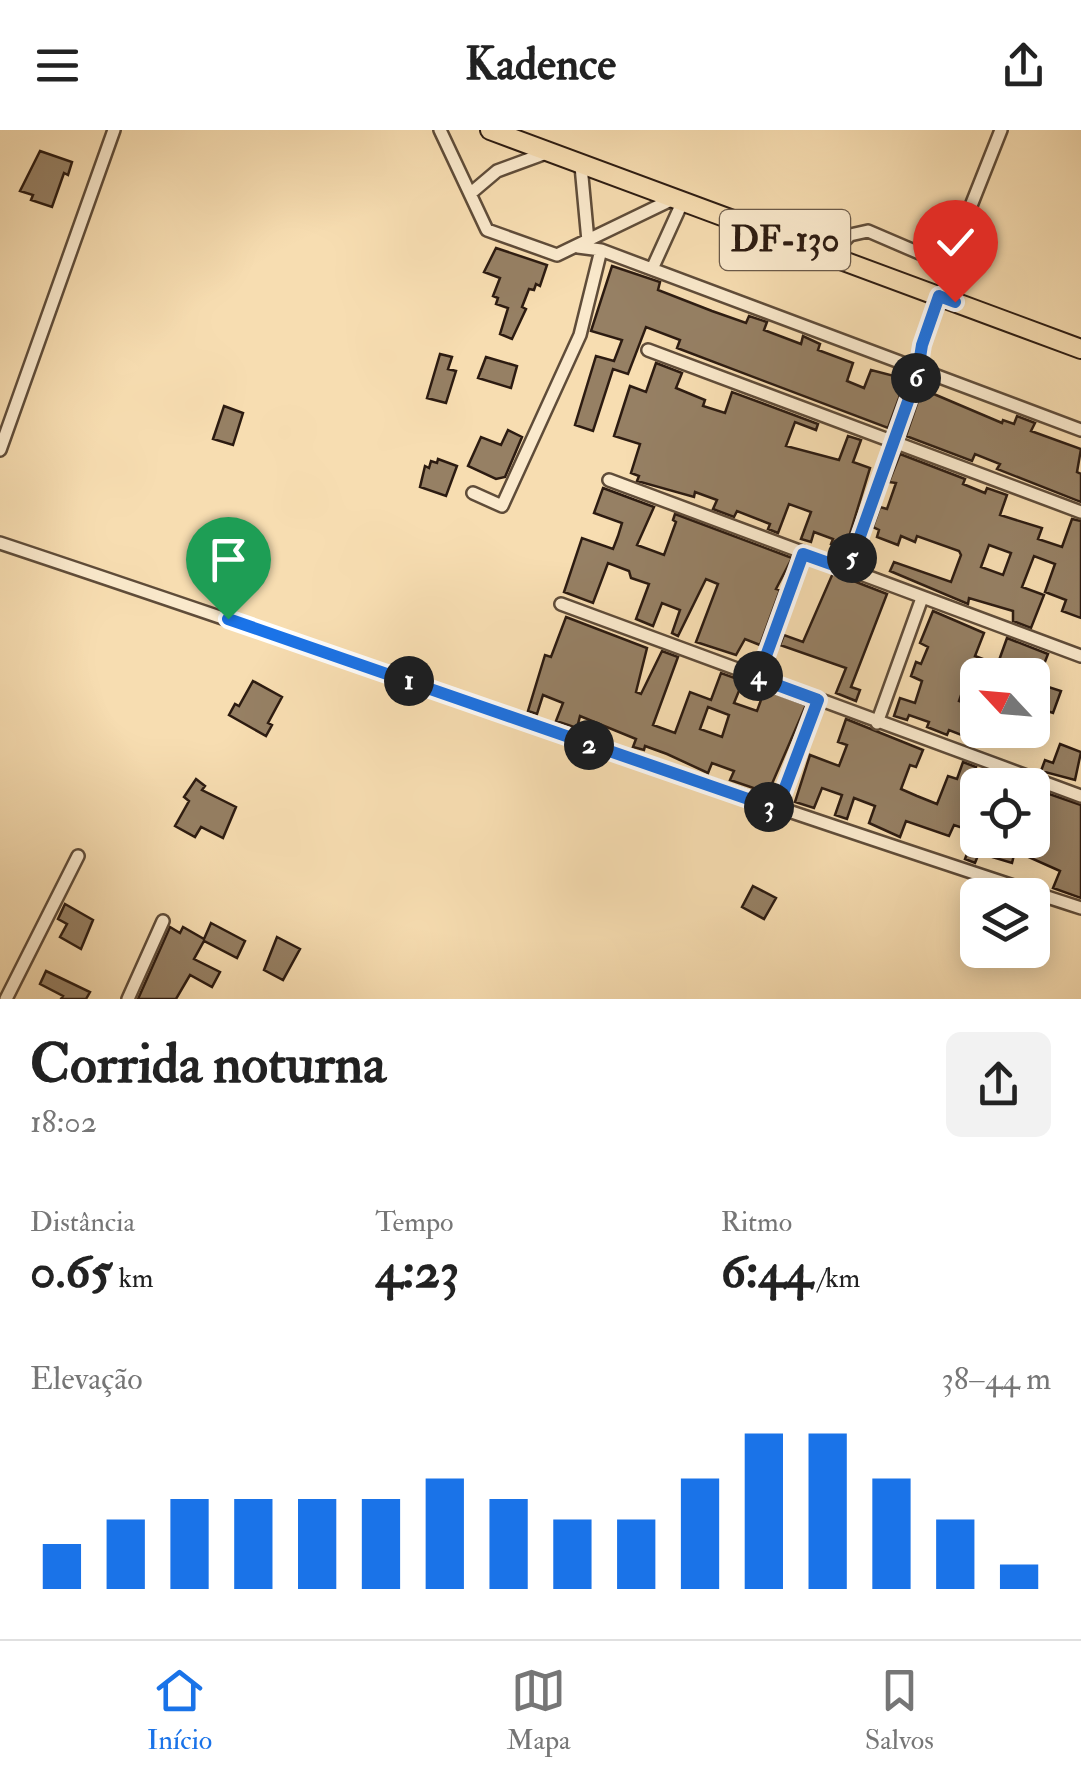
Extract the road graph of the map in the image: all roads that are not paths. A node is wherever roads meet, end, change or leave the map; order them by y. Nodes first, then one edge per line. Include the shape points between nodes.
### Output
1 (114, 130) edge
2 (440, 130) edge
3 (490, 130) edge
4 (1001, 130) edge
5 (548, 153) junction
6 (581, 166) junction
7 (471, 193) junction
8 (678, 201) junction
9 (583, 244) junction
10 (601, 250) junction
11 (830, 256) junction
12 (652, 270) junction
13 (939, 296) junction
14 (1081, 349) edge
15 (648, 350) dead end
16 (917, 370) junction
17 (1081, 430) edge
18 (894, 442) junction
19 (0, 450) edge
20 (609, 480) dead end
21 (473, 492) dead end
22 (1081, 512) edge
23 (0, 543) edge
24 (803, 554) junction
25 (848, 570) junction
26 (922, 598) junction
27 (561, 604) dead end
28 (1081, 656) edge
29 (758, 678) junction
30 (818, 700) junction
31 (877, 723) junction
32 (1081, 796) edge
33 (777, 809) junction
34 (78, 856) dead end
35 (1081, 908) edge
36 (163, 921) dead end
37 (6, 999) edge
38 (128, 999) edge

1 - 19 street
2 - 7 street
3 - 5 main road, DF-130
4 - 11 street via 948,252 931,258 868,231 850,235
5 - 6 main road, DF-130
5 - 7 street via 498,171
6 - 8 main road, DF-130
6 - 9 street
7 - 9 street via 487,230 557,255
8 - 9 street
8 - 11 main road, DF-130
8 - 12 street
9 - 10 street
10 - 12 street
10 - 21 street via 580,335 502,506
11 - 13 main road, DF-130
12 - 16 street
13 - 14 main road, DF-130
13 - 16 street
15 - 18 street
16 - 17 street
16 - 18 street
18 - 22 street
18 - 25 street
20 - 24 street
23 - 33 street
24 - 25 street
24 - 29 street
25 - 26 street
26 - 28 street
26 - 31 street
27 - 29 street
29 - 30 street
30 - 31 street
30 - 33 street
31 - 32 street
33 - 35 street
34 - 37 street
36 - 38 street

